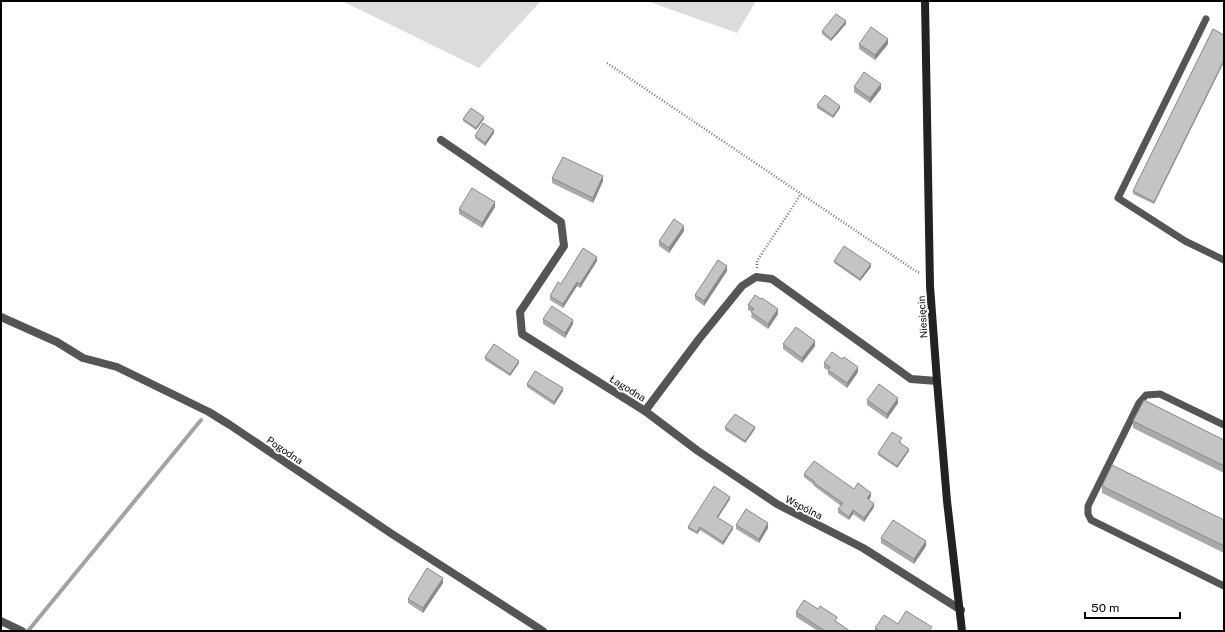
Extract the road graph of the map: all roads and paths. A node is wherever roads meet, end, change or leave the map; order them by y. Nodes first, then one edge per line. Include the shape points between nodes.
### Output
1 (925, 1) edge
2 (1206, 19) dead end
3 (607, 63) dead end
4 (441, 140) dead end
5 (801, 194) junction
6 (1224, 260) edge
7 (930, 275) junction
8 (756, 277) junction
9 (1, 317) edge
10 (936, 381) junction
11 (645, 411) junction
12 (1224, 425) edge
13 (1224, 586) edge
14 (961, 610) junction
15 (1, 622) edge
16 (21, 631) edge
17 (543, 631) edge
18 (962, 631) edge

1 - 7 street, Niesięcin
2 - 6 lane via 1118,198 1185,241
3 - 5 path
4 - 11 street, Łagodna via 561,222 564,246 520,312 522,334
5 - 7 path via 917,272
5 - 8 path via 757,261
7 - 10 street, Niesięcin
8 - 10 street via 772,279 911,379
8 - 11 street, Łagodna via 742,286
9 - 17 street, Pogodna via 57,342 83,358 117,367 209,412
10 - 14 street, Niesięcin via 950,528
11 - 14 street, Wspólna via 698,451 777,504 863,548
12 - 13 lane via 1160,394 1146,395 1139,403 1088,506 1088,514 1091,520
14 - 18 street, Niesięcin
15 - 16 street

